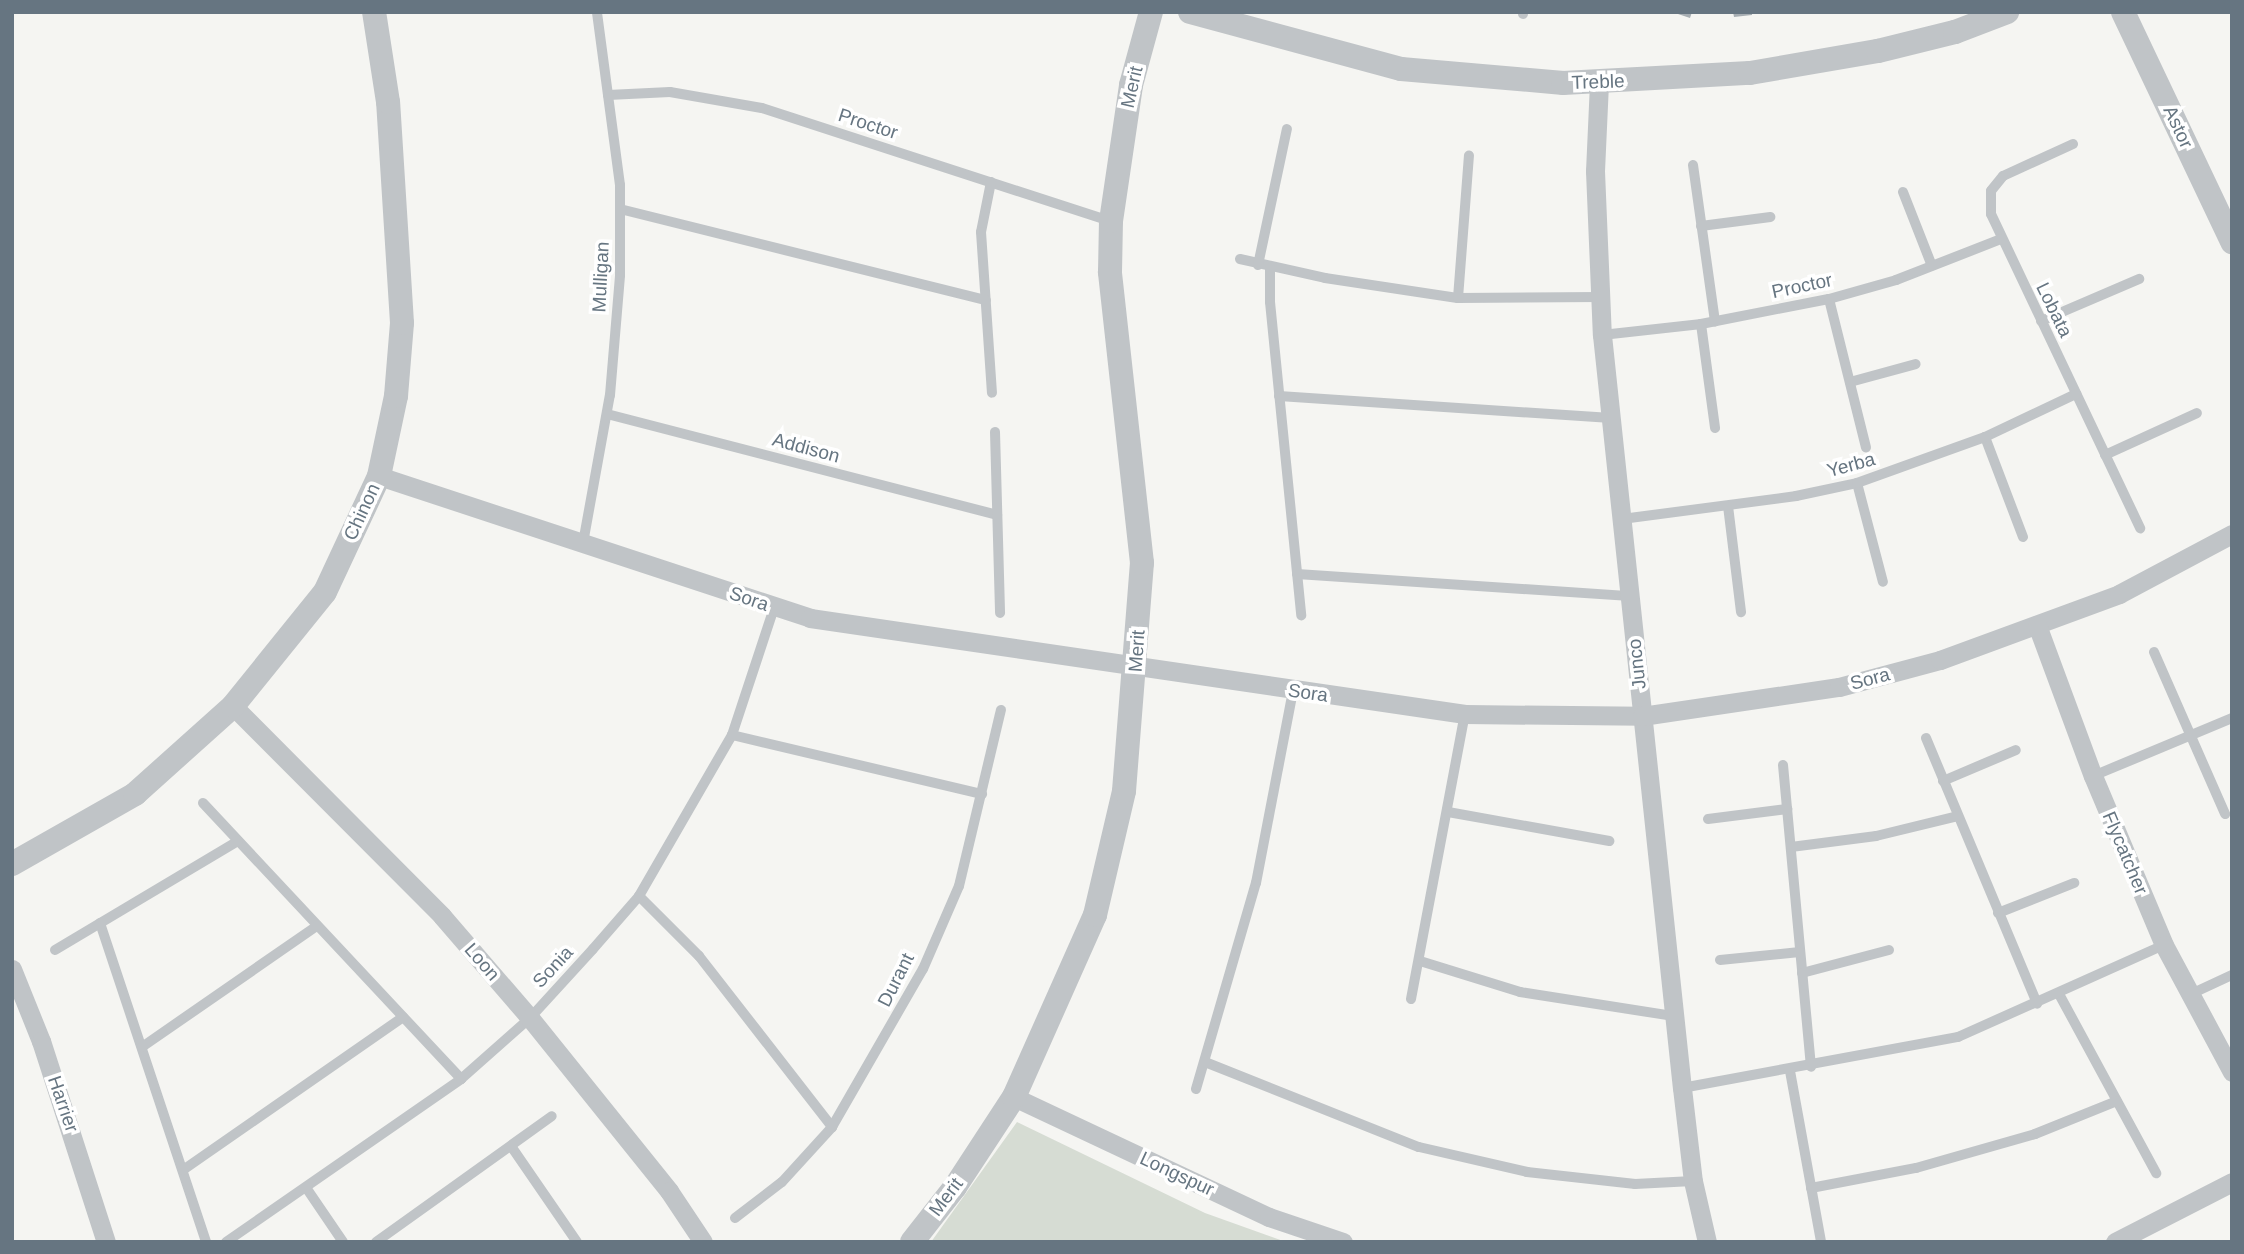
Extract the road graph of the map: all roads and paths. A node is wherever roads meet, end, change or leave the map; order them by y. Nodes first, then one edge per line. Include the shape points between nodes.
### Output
1 (374, 12) edge
2 (597, 12) edge
3 (1151, 12) edge
4 (1190, 12) edge
5 (2007, 12) edge
6 (2123, 12) edge
7 (1599, 83) junction
8 (608, 94) junction
9 (1287, 129) dead end
10 (2073, 144) dead end
11 (1469, 155) dead end
12 (1693, 165) dead end
13 (991, 182) junction
14 (1903, 192) dead end
15 (620, 209) junction
16 (1770, 217) dead end
17 (1111, 221) junction
18 (1701, 226) junction
19 (2001, 239) junction
20 (2232, 242) edge
21 (1240, 259) dead end
22 (1258, 264) junction
23 (1932, 266) junction
24 (1270, 268) junction
25 (2139, 279) dead end
26 (1600, 297) junction
27 (1458, 298) junction
28 (1829, 299) junction
29 (986, 300) junction
30 (1715, 321) junction
31 (2040, 321) junction
32 (1701, 324) junction
33 (1602, 335) junction
34 (1916, 364) dead end
35 (1850, 382) junction
36 (992, 393) dead end
37 (2076, 394) junction
38 (1279, 396) junction
39 (2197, 413) dead end
40 (607, 414) junction
41 (1611, 418) junction
42 (1716, 428) dead end
43 (995, 432) dead end
44 (1985, 437) junction
45 (1866, 447) dead end
46 (2105, 455) junction
47 (379, 476) junction
48 (1857, 483) junction
49 (1728, 506) junction
50 (997, 515) junction
51 (1622, 519) junction
52 (2140, 528) dead end
53 (2232, 534) edge
54 (2023, 537) dead end
55 (583, 543) junction
56 (1297, 574) junction
57 (1884, 582) dead end
58 (1630, 596) junction
59 (774, 608) junction
60 (1741, 612) dead end
61 (1000, 613) dead end
62 (1301, 615) dead end
63 (2037, 625) junction
64 (2154, 652) dead end
65 (1136, 667) junction
66 (1293, 691) junction
67 (233, 706) junction
68 (1001, 710) dead end
69 (1465, 714) junction
70 (1642, 716) junction
71 (2232, 718) edge
72 (732, 734) junction
73 (2189, 736) junction
74 (1926, 738) dead end
75 (2016, 750) dead end
76 (1783, 765) dead end
77 (2093, 776) junction
78 (1943, 781) junction
79 (982, 794) junction
80 (203, 803) dead end
81 (1787, 809) junction
82 (1448, 812) junction
83 (2225, 814) dead end
84 (1958, 816) junction
85 (1708, 819) dead end
86 (238, 841) junction
87 (1609, 841) dead end
88 (1791, 847) junction
89 (12, 864) edge
90 (2074, 883) dead end
91 (639, 896) junction
92 (1998, 912) junction
93 (100, 923) junction
94 (317, 926) junction
95 (2164, 945) junction
96 (55, 950) dead end
97 (1889, 950) dead end
98 (1800, 952) junction
99 (1720, 960) dead end
100 (1420, 961) junction
101 (12, 969) edge
102 (1802, 972) junction
103 (2232, 975) edge
104 (2059, 995) junction
105 (2190, 995) junction
106 (1411, 999) dead end
107 (2037, 1004) junction
108 (1674, 1016) junction
109 (402, 1017) junction
110 (530, 1018) junction
111 (142, 1047) junction
112 (1205, 1062) junction
113 (1811, 1067) junction
114 (1790, 1071) junction
115 (2232, 1072) edge
116 (461, 1079) junction
117 (1682, 1088) junction
118 (1196, 1089) dead end
119 (1014, 1097) junction
120 (2117, 1101) junction
121 (552, 1116) dead end
122 (832, 1127) junction
123 (511, 1146) junction
124 (183, 1170) junction
125 (2156, 1174) dead end
126 (1693, 1181) junction
127 (2232, 1182) edge
128 (1811, 1188) junction
129 (307, 1189) junction
130 (735, 1218) dead end
131 (106, 1242) edge
132 (206, 1242) edge
133 (226, 1242) edge
134 (343, 1242) edge
135 (376, 1242) edge
136 (577, 1242) edge
137 (702, 1242) edge
138 (912, 1242) edge
139 (1343, 1242) edge
140 (1707, 1242) edge
141 (1821, 1242) edge
142 (2115, 1242) edge

1 - 47 street, Chinon via 388,102 402,323 396,396
2 - 8 lane, Mulligan
3 - 17 street, Merit via 1131,85
4 - 7 street, Treble via 1306,47 1401,69
5 - 7 street, Treble via 1955,32 1866,53 1737,75
6 - 20 street, Astor
7 - 26 street, Junco via 1595,171
8 - 13 lane, Proctor via 712,96
8 - 15 lane, Mulligan
9 - 22 lane
10 - 19 lane, Lobata via 2003,176 1991,191 1991,214
11 - 27 lane
12 - 18 lane
13 - 17 lane, Proctor
13 - 29 lane via 981,232
14 - 23 lane
15 - 29 lane
15 - 40 lane, Mulligan via 620,275
16 - 18 lane
17 - 65 street, Merit via 1110,272 1142,563
18 - 30 lane
19 - 23 lane, Proctor
19 - 31 lane, Lobata
21 - 22 lane
22 - 24 lane
23 - 28 lane, Proctor
24 - 27 lane
24 - 38 lane
25 - 31 lane
26 - 27 lane
26 - 33 street, Junco
28 - 30 lane, Proctor
28 - 35 lane
29 - 36 lane
30 - 32 lane, Proctor
31 - 37 lane, Lobata
32 - 33 lane, Proctor
32 - 42 lane
33 - 41 street, Junco
34 - 35 lane
35 - 45 lane
37 - 44 lane, Yerba
37 - 46 lane, Lobata
38 - 41 lane
38 - 56 lane
39 - 46 lane
40 - 50 lane, Addison
40 - 55 lane, Mulligan
41 - 51 street, Junco
43 - 50 lane
44 - 48 lane, Yerba
44 - 54 lane
46 - 52 lane, Lobata
47 - 55 street, Sora
47 - 67 street, Chinon via 325,592
48 - 49 lane, Yerba
48 - 57 lane
49 - 51 lane, Yerba
49 - 60 lane
50 - 61 lane
51 - 58 street, Junco
53 - 63 street, Sora via 2119,594
55 - 59 street, Sora
56 - 58 lane
56 - 62 lane
58 - 70 street, Junco
59 - 65 street, Sora via 877,630
59 - 72 lane, Sonia
63 - 70 street, Sora via 1940,660 1839,687
63 - 77 street, Flycatcher
64 - 73 lane
65 - 66 street, Sora
65 - 119 street, Merit via 1124,791 1095,915
66 - 69 street, Sora
66 - 112 lane via 1256,883
67 - 89 street, Chinon via 135,794
67 - 110 street, Loon via 442,916
68 - 79 lane, Durant
69 - 70 street, Sora
69 - 82 lane
70 - 108 street, Junco
71 - 73 lane
72 - 79 lane
72 - 91 lane, Sonia
73 - 77 lane
73 - 83 lane
74 - 78 lane
75 - 78 lane
76 - 81 lane
77 - 95 street, Flycatcher
78 - 84 lane
79 - 122 lane, Durant via 959,886 923,969
80 - 86 lane
81 - 85 lane
81 - 88 lane
82 - 87 lane
82 - 100 lane
84 - 88 lane via 1876,836
84 - 92 lane
86 - 93 lane
86 - 94 lane
88 - 98 lane
90 - 92 lane
91 - 110 lane, Sonia
91 - 122 lane via 699,956
92 - 107 lane
93 - 96 lane
93 - 111 lane
94 - 109 lane
94 - 111 lane
95 - 104 lane
95 - 105 street, Flycatcher
97 - 102 lane
98 - 99 lane
98 - 102 lane
100 - 106 lane
100 - 108 lane via 1520,992
101 - 131 street, Harrier via 41,1041
102 - 113 lane
103 - 105 lane
104 - 107 lane
104 - 120 lane
105 - 115 street, Flycatcher
107 - 113 lane via 1958,1037
108 - 117 street, Junco
109 - 116 lane
109 - 124 lane
110 - 116 lane, Sonia
110 - 137 street, Loon via 669,1191
111 - 124 lane
112 - 118 lane
112 - 126 lane via 1419,1147 1527,1172 1635,1184
113 - 114 lane
114 - 117 lane
114 - 128 lane
116 - 129 lane, Sonia
117 - 126 street, Junco
119 - 138 street, Merit via 955,1187
119 - 139 street, Longspur via 1269,1217
120 - 125 lane
120 - 128 lane via 2035,1134 1916,1168
121 - 123 lane
122 - 130 lane, Durant via 782,1182
123 - 135 lane
123 - 136 lane
124 - 132 lane
126 - 140 street, Junco
127 - 142 street
128 - 141 lane
129 - 133 lane, Sonia
129 - 134 lane

